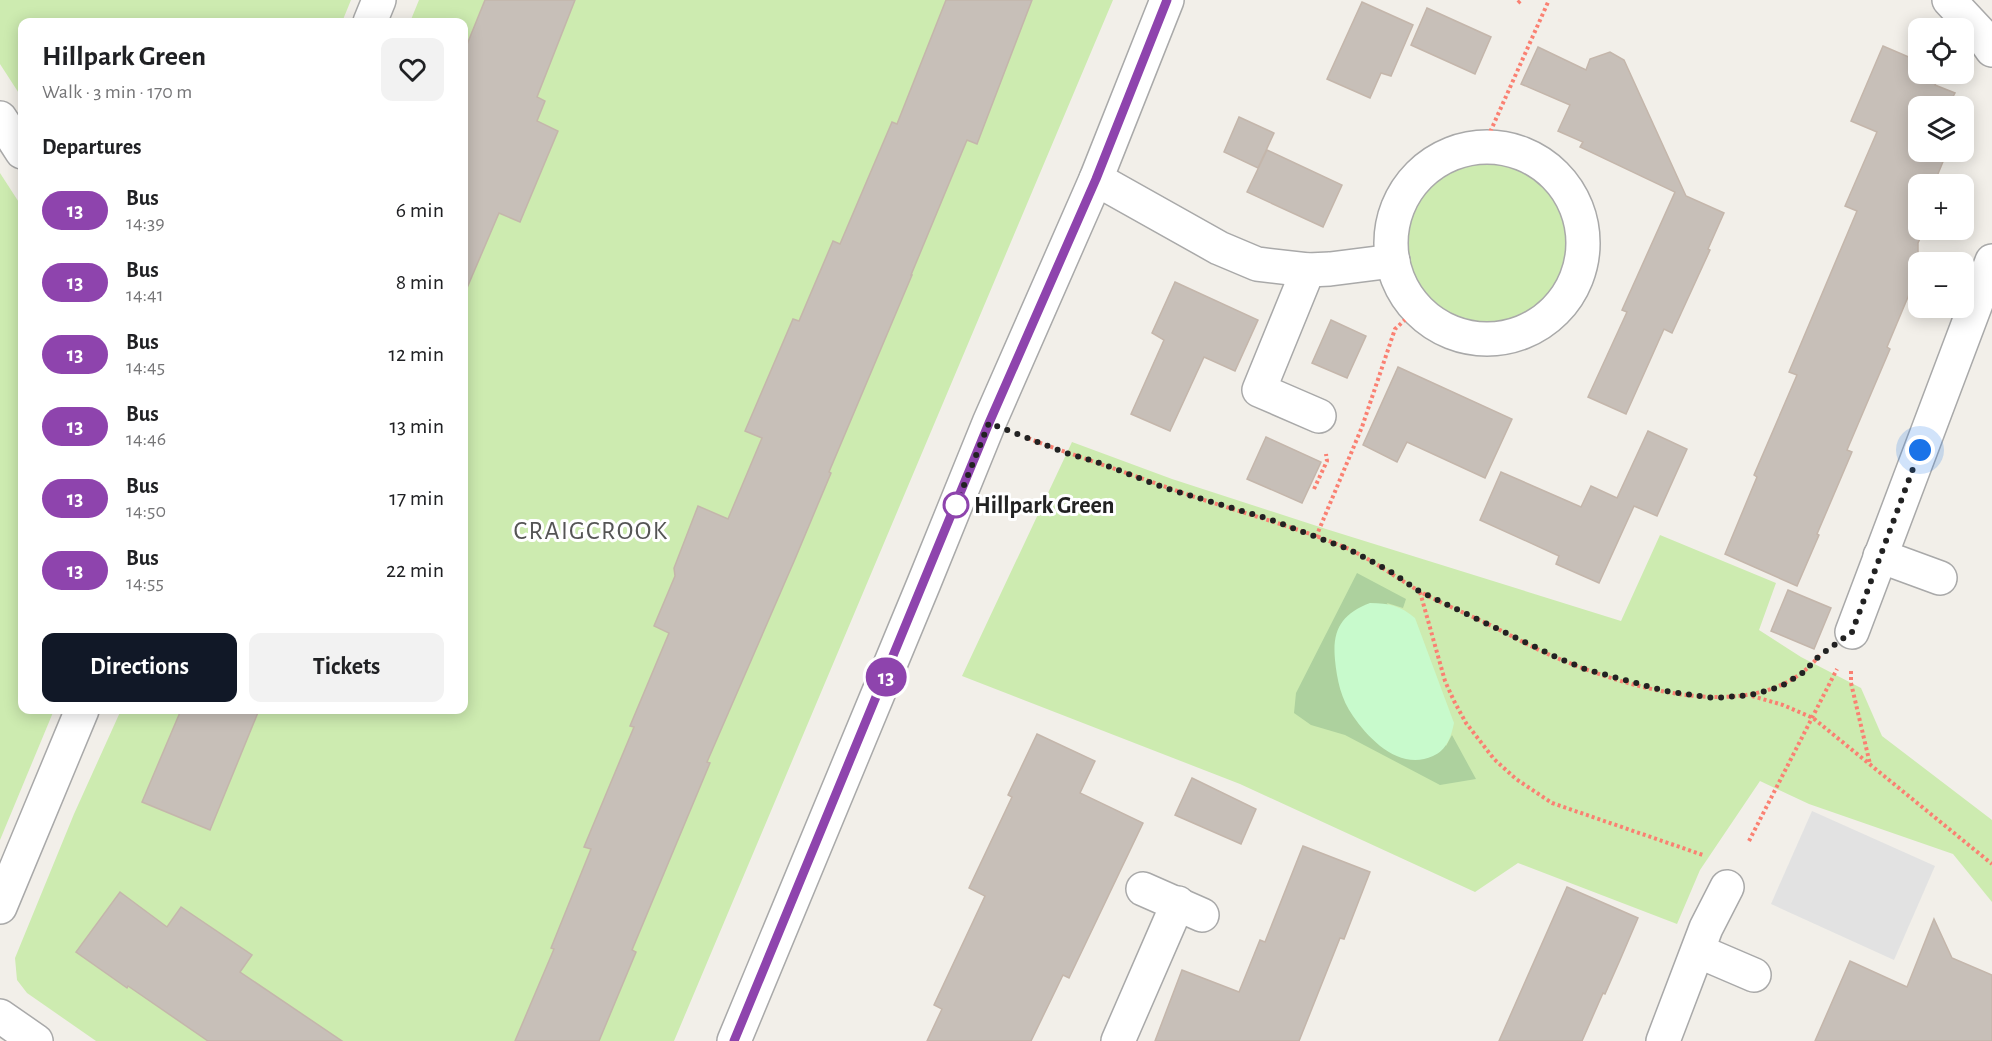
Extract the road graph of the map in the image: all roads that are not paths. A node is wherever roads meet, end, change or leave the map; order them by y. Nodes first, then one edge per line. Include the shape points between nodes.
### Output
1 (379, 0) edge
2 (1167, 0) edge
3 (1949, 0) edge
4 (372, 18) edge
5 (1992, 50) edge
6 (0, 118) edge
7 (18, 146) edge
8 (1096, 179) junction
9 (1393, 261) junction
10 (1992, 261) edge
11 (1308, 270) junction
12 (1319, 416) dead end
13 (1880, 556) junction
14 (1940, 578) dead end
15 (1852, 632) road end
16 (80, 714) edge
17 (1727, 887) dead end
18 (1143, 889) dead end
19 (0, 907) edge
20 (1698, 951) junction
21 (1754, 975) dead end
22 (0, 1016) edge
23 (36, 1041) edge
24 (734, 1041) edge
25 (1118, 1041) edge
26 (1663, 1041) edge

1 - 4 street
2 - 8 street
3 - 5 street
6 - 7 street
8 - 11 street via 1238,257 1257,264
8 - 24 street via 989,423
9 - 9 street via 1393,226 1411,186 1429,167 1445,158 1483,148 1513,151 1530,158 1558,179 1576,209 1583,244 1576,279 1558,308 1530,329 1496,339 1461,336 1430,320 1406,294
9 - 11 street
10 - 13 street
11 - 12 street via 1259,390
13 - 14 street
13 - 15 street
16 - 19 street
17 - 20 street
18 - 25 street via 1190,909
20 - 21 street
20 - 26 street
22 - 23 street

